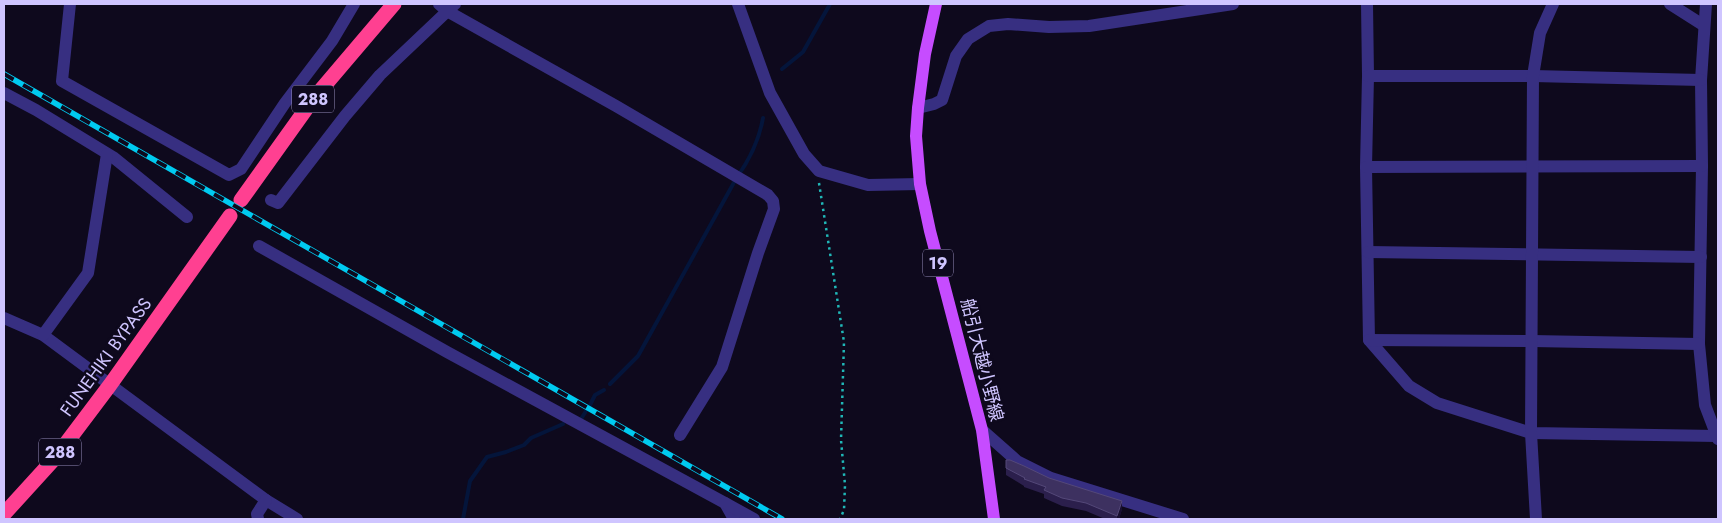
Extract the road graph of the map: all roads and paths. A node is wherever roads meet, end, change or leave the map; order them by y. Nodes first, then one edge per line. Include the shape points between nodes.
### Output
1 (70, 4) edge
2 (354, 4) edge
3 (394, 4) edge
4 (738, 4) edge
5 (936, 4) edge
6 (1233, 4) edge
7 (1367, 4) edge
8 (1553, 4) edge
9 (1670, 4) edge
10 (1706, 4) edge
11 (447, 6) edge
12 (1704, 25) junction
13 (1368, 76) junction
14 (1533, 76) junction
15 (1702, 80) junction
16 (4, 93) edge
17 (918, 108) junction
18 (107, 154) junction
19 (1534, 166) junction
20 (1702, 166) junction
21 (1366, 167) junction
22 (819, 171) junction
23 (920, 184) junction
24 (241, 200) dead end
25 (270, 200) dead end
26 (230, 216) dead end
27 (186, 217) dead end
28 (259, 246) dead end
29 (1368, 252) junction
30 (1533, 255) junction
31 (1702, 257) junction
32 (4, 318) edge
33 (43, 336) junction
34 (1369, 340) junction
35 (1532, 341) junction
36 (1699, 344) junction
37 (110, 385) junction
38 (982, 430) junction
39 (1531, 434) junction
40 (680, 435) dead end
41 (1718, 438) edge
42 (266, 500) junction
43 (725, 503) junction
44 (4, 514) edge
45 (258, 519) edge
46 (297, 519) edge
47 (734, 519) edge
48 (754, 519) edge
49 (840, 519) edge
50 (994, 519) edge
51 (1183, 519) edge
52 (1536, 519) edge

1 - 2 street via 62,81 229,175 241,169 332,41
3 - 24 highway, 288 via 314,98
4 - 22 street via 770,93 804,154
5 - 17 main road, 船引大越小野線 / 19
6 - 17 street via 1089,26 989,26 968,39 956,56 942,100
7 - 13 street
8 - 14 street via 1540,33
9 - 12 street
10 - 12 street
11 - 25 street via 380,75 278,203
11 - 40 street via 768,195 773,201 774,209 722,367
12 - 15 street
13 - 14 street
13 - 21 street
14 - 15 street
14 - 19 street
15 - 20 street
16 - 18 street
17 - 23 main road, 船引大越小野線 / 19 via 916,136
18 - 27 street
18 - 33 street via 88,273
19 - 20 street
19 - 21 street
19 - 30 street
20 - 31 street
21 - 29 street
22 - 23 street via 868,185
22 - 49 path via 844,342 841,440 845,485 844,510
23 - 38 main road, 船引大越小野線 / 19
26 - 37 highway, FUNEHIKI BYPASS / 288
28 - 43 street via 446,352
29 - 30 street
29 - 34 street
30 - 31 street
30 - 35 street
31 - 36 street
32 - 33 street
33 - 37 street
34 - 35 street
34 - 39 street via 1409,386 1437,403
35 - 36 street
35 - 39 street
36 - 41 street via 1705,405
37 - 42 street
37 - 44 highway, FUNEHIKI BYPASS / 288 via 55,458
38 - 50 main road, 船引大越小野線 / 19
38 - 51 street via 1017,461 1052,478
39 - 41 street
39 - 52 street
42 - 45 street via 257,514
42 - 46 street
43 - 47 street
43 - 48 street

